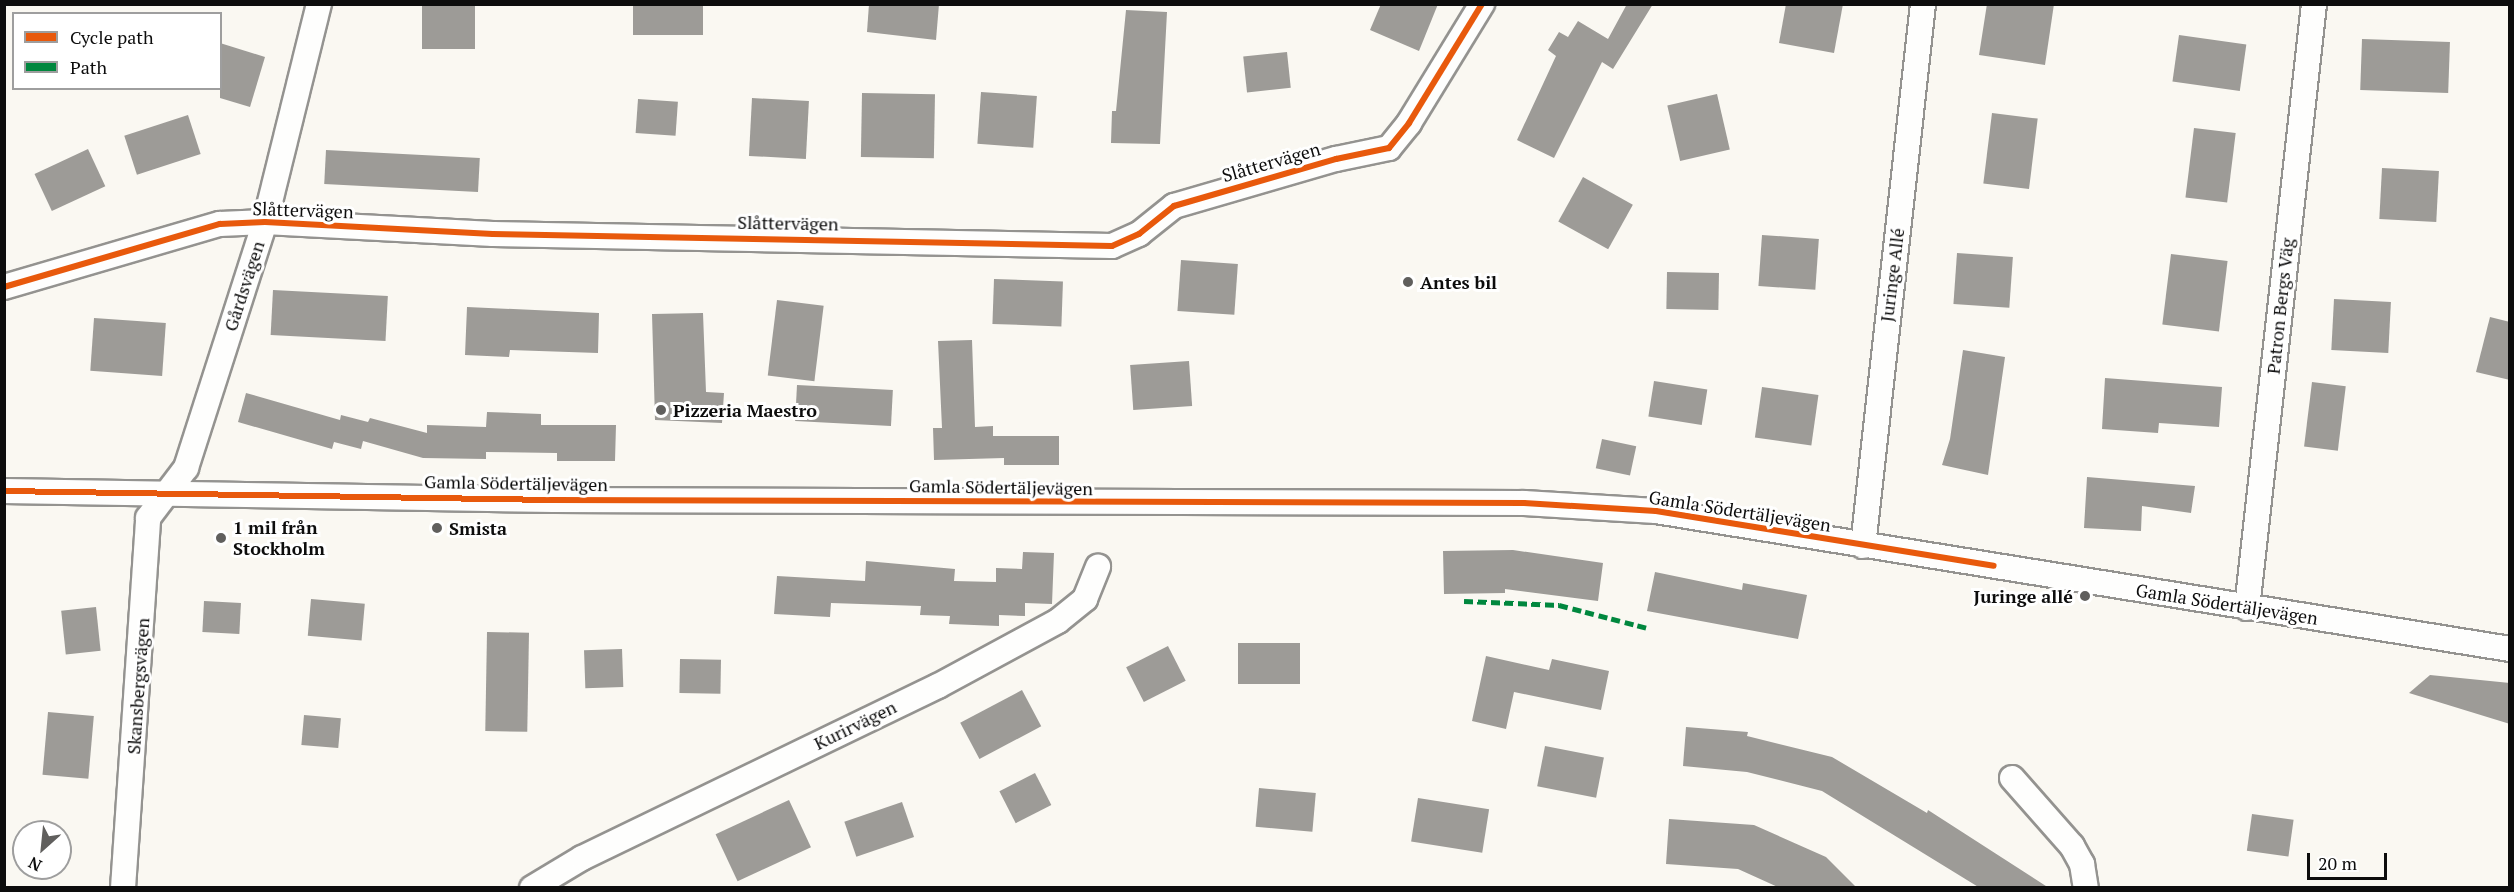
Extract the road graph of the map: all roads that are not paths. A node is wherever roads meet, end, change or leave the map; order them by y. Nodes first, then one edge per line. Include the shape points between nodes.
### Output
1 (319, 4) edge
2 (1482, 4) edge
3 (1923, 4) edge
4 (2314, 4) edge
5 (265, 222) junction
6 (4, 287) edge
7 (4, 491) edge
8 (170, 492) junction
9 (1863, 546) junction
10 (1098, 567) dead end
11 (2247, 608) junction
12 (2510, 649) edge
13 (2012, 778) dead end
14 (123, 888) edge
15 (532, 888) edge
16 (2086, 888) edge

1 - 5 street, Gårdsvägen
2 - 5 street, Slåttervägen via 1409,123 1389,148 1336,159 1174,206 1138,234 1112,246 493,234
3 - 9 street, Juringe Allé
4 - 11 street, Patron Bergs Väg
5 - 6 street, Slåttervägen via 220,224
5 - 8 street, Gårdsvägen via 186,468
7 - 8 street, Gamla Södertäljevägen
8 - 9 street, Gamla Södertäljevägen via 566,500 1524,503 1656,512
8 - 14 street, Skansbergsvägen via 148,518
9 - 11 street, Gamla Södertäljevägen
10 - 15 street, Kurirvägen via 1085,599 1058,621 939,686 582,858
11 - 12 street, Gamla Södertäljevägen
13 - 16 street via 2072,846 2082,864

